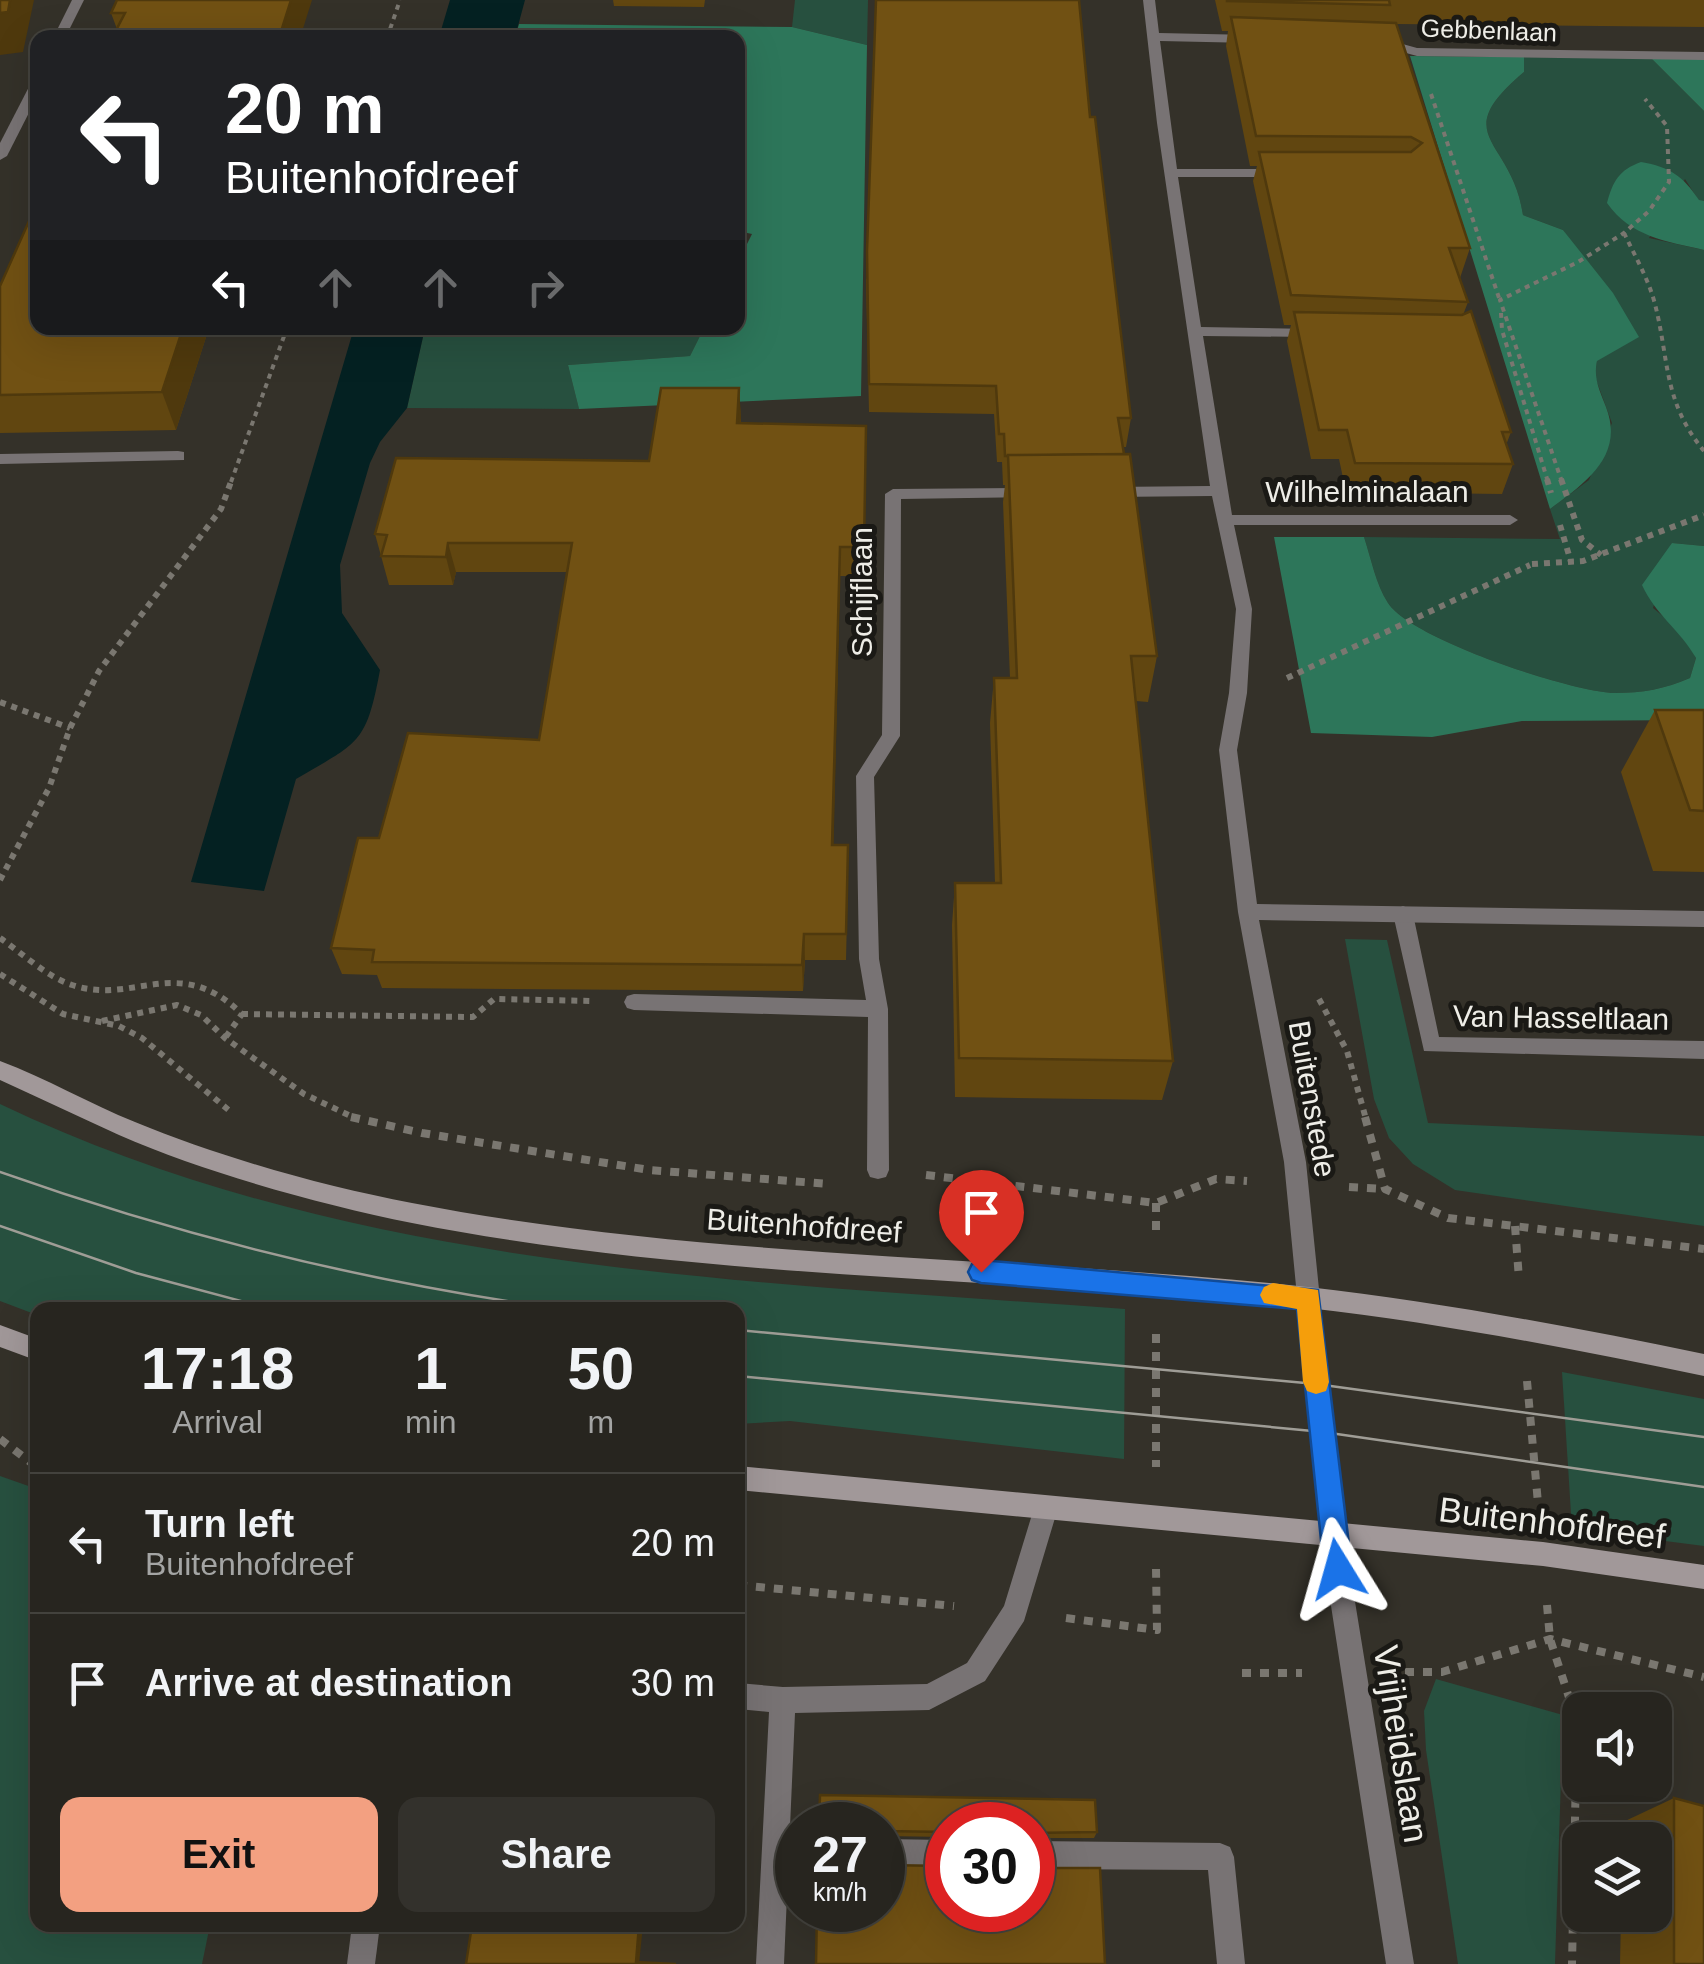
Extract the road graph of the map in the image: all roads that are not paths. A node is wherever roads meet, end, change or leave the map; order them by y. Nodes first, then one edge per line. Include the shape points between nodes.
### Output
1 (78, 0) edge
2 (1149, 0) edge
3 (63, 30) edge
4 (1154, 37) junction
5 (1268, 40) edge
6 (1363, 42) edge
7 (1704, 56) edge
8 (30, 97) edge
9 (0, 156) edge
10 (1171, 173) junction
11 (1287, 173) edge
12 (1195, 330) junction
13 (1334, 334) edge
14 (178, 456) dead end
15 (0, 459) edge
16 (1219, 491) junction
17 (1085, 492) edge
18 (1046, 493) edge
19 (1225, 520) junction
20 (1510, 520) road end
21 (1248, 912) junction
22 (1404, 914) junction
23 (1704, 919) edge
24 (634, 1002) edge
25 (878, 1008) junction
26 (1704, 1050) edge
27 (0, 1070) edge
28 (878, 1170) road end
29 (1309, 1298) junction
30 (0, 1336) edge
31 (30, 1347) edge
32 (1704, 1365) edge
33 (745, 1479) edge
34 (1046, 1508) junction
35 (1332, 1534) junction
36 (1704, 1577) edge
37 (745, 1697) edge
38 (783, 1700) junction
39 (785, 1802) edge
40 (1055, 1855) edge
41 (775, 1929) edge
42 (365, 1932) edge
43 (361, 1964) edge
44 (770, 1964) edge
45 (1230, 1964) edge
46 (1400, 1964) edge

1 - 3 street
2 - 4 street, Wilhelminalaan
4 - 5 street
4 - 10 street, Wilhelminalaan
6 - 7 street, Gebbenlaan via 1417,52
8 - 9 street
10 - 11 street
10 - 12 street, Wilhelminalaan
12 - 13 street
12 - 16 street, Wilhelminalaan
14 - 15 street
16 - 17 street
16 - 19 street, Wilhelminalaan
18 - 25 street, Schijflaan via 893,494 891,736 865,776 870,959
19 - 20 street, Wilhelminalaan
19 - 21 street, Wilhelminalaan via 1244,609 1228,750
21 - 22 street
21 - 29 street, Buitenstede via 1298,1184
22 - 23 street
22 - 26 street, Van Hasseltlaan via 1430,1046
24 - 25 street
25 - 28 street, Schijflaan
27 - 29 street, Buitenhofdreef via 130,1130 300,1186 519,1232
29 - 32 street, Buitenhofdreef
29 - 35 street
30 - 31 street
33 - 34 street, Buitenhofdreef
34 - 35 street, Buitenhofdreef
34 - 38 street via 1016,1612 976,1672 929,1696
35 - 36 street, Buitenhofdreef
35 - 46 street, Vrijheidslaan
37 - 38 street
38 - 39 street
40 - 45 street via 1220,1858
41 - 44 street
42 - 43 street

